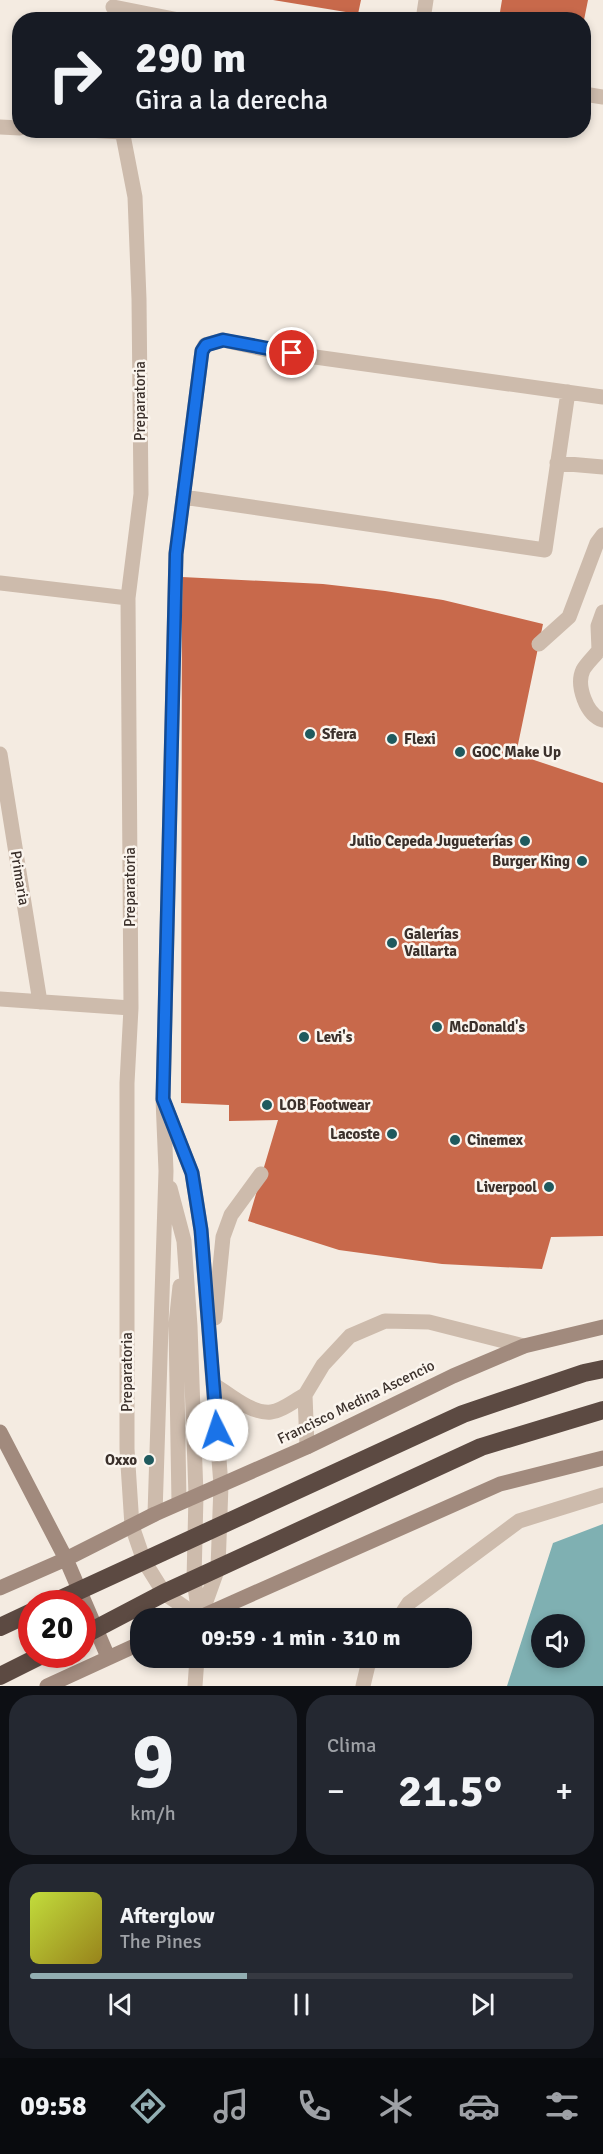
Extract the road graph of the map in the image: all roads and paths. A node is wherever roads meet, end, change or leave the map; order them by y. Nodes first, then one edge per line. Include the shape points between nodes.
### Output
1 (114, 9) edge
2 (132, 12) edge
3 (123, 138) edge
4 (568, 392) junction
5 (603, 397) edge
6 (557, 463) junction
7 (603, 467) edge
8 (183, 497) junction
9 (603, 535) edge
10 (0, 583) edge
11 (128, 598) junction
12 (603, 612) edge
13 (539, 644) dead end
14 (601, 650) edge
15 (603, 720) edge
16 (0, 754) edge
17 (0, 999) edge
18 (40, 1002) junction
19 (131, 1008) junction
20 (163, 1099) junction
21 (165, 1171) junction
22 (261, 1174) dead end
23 (184, 1241) junction
24 (603, 1327) edge
25 (524, 1346) junction
26 (210, 1356) junction
27 (603, 1369) edge
28 (213, 1384) junction
29 (305, 1395) junction
30 (603, 1410) edge
31 (0, 1432) edge
32 (307, 1447) junction
33 (603, 1458) edge
34 (221, 1485) junction
35 (196, 1495) junction
36 (603, 1495) edge
37 (179, 1503) junction
38 (155, 1514) junction
39 (220, 1525) junction
40 (132, 1526) junction
41 (195, 1538) junction
42 (66, 1558) junction
43 (144, 1561) junction
44 (218, 1568) junction
45 (194, 1580) junction
46 (0, 1588) edge
47 (79, 1590) joint
48 (164, 1593) junction
49 (185, 1608) edge
50 (198, 1608) edge
51 (203, 1608) edge
52 (221, 1608) edge
53 (406, 1608) edge
54 (18, 1619) edge
55 (0, 1627) edge
56 (96, 1628) edge
57 (96, 1641) edge
58 (130, 1648) edge
59 (108, 1657) junction
60 (18, 1667) edge
61 (196, 1668) edge
62 (367, 1668) edge
63 (0, 1676) edge
64 (47, 1686) edge
65 (195, 1686) edge
66 (363, 1686) edge

1 - 2 street
3 - 11 street, Preparatoria via 135,197 141,494
4 - 5 street
4 - 6 street
4 - 8 street via 272,351 223,340 213,342 202,351
6 - 7 street
6 - 8 street via 545,550
8 - 20 street via 176,554
9 - 13 street via 569,617
10 - 11 street
11 - 19 street, Preparatoria
12 - 14 street via 598,626
14 - 15 street via 583,670 582,697 597,718
16 - 18 street, Primaria
17 - 18 street
18 - 19 street
19 - 40 street, Preparatoria via 127,1083 127,1449
20 - 21 street
20 - 26 street via 192,1173 201,1230
21 - 23 street
21 - 38 street
22 - 26 street via 231,1215 223,1237
23 - 35 street
23 - 37 street via 176,1324
24 - 25 main road, Francisco Medina Ascencio
25 - 29 street via 429,1322 385,1321 350,1336 323,1365
25 - 32 main road, Francisco Medina Ascencio
26 - 28 street
27 - 39 highway via 463,1414
28 - 29 street via 260,1411 273,1412
28 - 34 street
29 - 32 street
30 - 44 highway via 481,1447
31 - 42 main road
32 - 34 main road, Francisco Medina Ascencio
33 - 52 main road via 500,1484
34 - 35 main road, Francisco Medina Ascencio
34 - 39 street
35 - 37 main road, Francisco Medina Ascencio
35 - 41 street
36 - 53 street via 519,1521
37 - 38 main road, Francisco Medina Ascencio
38 - 40 main road, Francisco Medina Ascencio
39 - 41 highway
39 - 44 street
40 - 42 main road, Francisco Medina Ascencio
40 - 43 street, Preparatoria
41 - 43 highway
41 - 45 street
42 - 46 main road, Francisco Medina Ascencio
42 - 47 main road
43 - 47 highway
43 - 48 street, Preparatoria
44 - 45 highway
44 - 51 street
45 - 48 highway
45 - 50 street
48 - 49 street, Preparatoria
48 - 56 highway
54 - 55 highway
57 - 59 main road
58 - 59 main road
59 - 64 main road
60 - 63 highway
61 - 65 street
62 - 66 street

